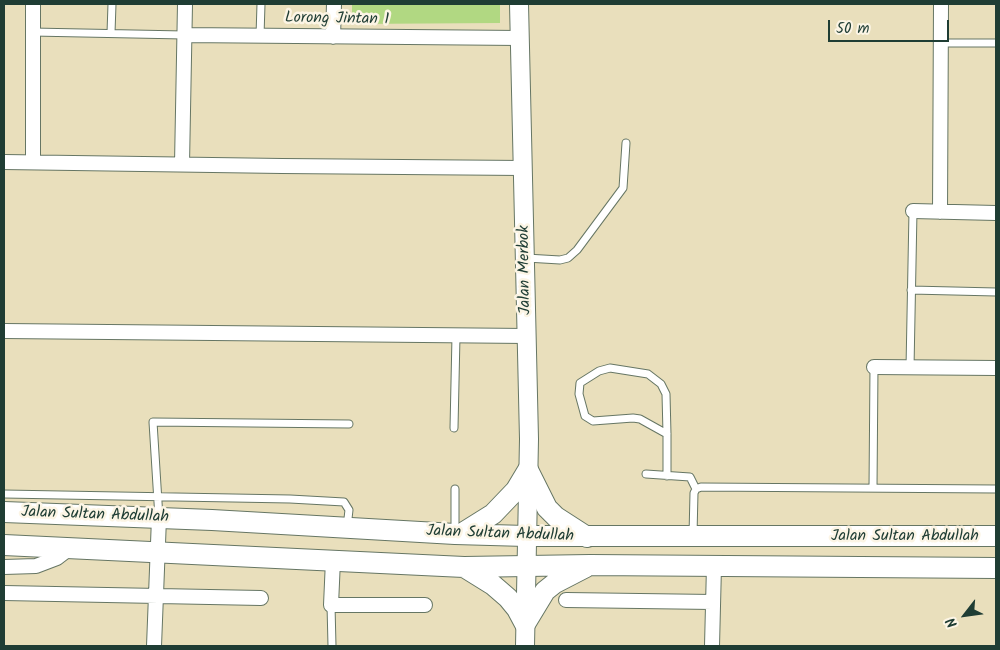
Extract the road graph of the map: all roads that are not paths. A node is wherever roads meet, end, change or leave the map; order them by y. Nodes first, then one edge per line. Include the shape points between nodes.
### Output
1 (33, 4) edge
2 (112, 4) edge
3 (185, 4) edge
4 (260, 4) edge
5 (334, 4) edge
6 (519, 4) edge
7 (941, 4) edge
8 (32, 32) junction
9 (111, 34) junction
10 (184, 35) junction
11 (260, 36) junction
12 (333, 38) junction
13 (520, 38) junction
14 (941, 43) junction
15 (996, 43) edge
16 (626, 143) dead end
17 (4, 162) edge
18 (33, 162) junction
19 (182, 164) junction
20 (524, 168) junction
21 (913, 211) joint
22 (940, 212) junction
23 (996, 213) edge
24 (526, 258) junction
25 (912, 290) junction
26 (996, 292) edge
27 (4, 331) edge
28 (456, 336) junction
29 (527, 336) junction
30 (874, 368) joint
31 (910, 368) junction
32 (996, 368) edge
33 (349, 424) dead end
34 (454, 428) dead end
35 (667, 434) junction
36 (528, 470) junction
37 (646, 474) dead end
38 (667, 476) junction
39 (873, 488) junction
40 (455, 489) dead end
41 (696, 489) junction
42 (996, 489) edge
43 (4, 494) edge
44 (158, 497) junction
45 (4, 512) edge
46 (159, 518) junction
47 (346, 528) junction
48 (458, 534) junction
49 (526, 536) junction
50 (996, 536) edge
51 (587, 537) junction
52 (693, 537) junction
53 (4, 545) edge
54 (70, 548) junction
55 (157, 552) junction
56 (333, 560) junction
57 (590, 565) junction
58 (464, 566) junction
59 (526, 566) junction
60 (714, 566) junction
61 (4, 567) edge
62 (996, 568) edge
63 (4, 593) edge
64 (156, 596) junction
65 (262, 598) dead end
66 (566, 600) dead end
67 (713, 602) junction
68 (331, 605) junction
69 (426, 605) dead end
70 (525, 624) junction
71 (154, 646) edge
72 (332, 646) edge
73 (524, 646) edge
74 (712, 646) edge

1 - 8 street
2 - 9 lane
3 - 10 street
4 - 11 lane
5 - 12 street
6 - 13 street, Jalan Merbok
7 - 14 street
8 - 9 lane
8 - 18 street
9 - 10 lane
10 - 11 street, Lorong Jintan 1
10 - 19 street
11 - 12 street, Lorong Jintan 1
12 - 13 street, Lorong Jintan 1
13 - 20 street, Jalan Merbok
14 - 15 lane
14 - 22 street
16 - 24 lane via 623,188 578,250 560,260
17 - 18 street
18 - 19 street
19 - 20 street
20 - 24 street, Jalan Merbok
21 - 22 street
21 - 25 lane
22 - 23 street
24 - 29 street, Jalan Merbok
25 - 26 lane
25 - 31 lane
27 - 28 street
28 - 29 street
28 - 34 lane
29 - 36 street, Jalan Merbok
30 - 31 street
30 - 39 lane
31 - 32 street
33 - 44 lane via 153,422
35 - 35 lane via 666,394 661,384 648,374 610,368 580,383 579,394 585,416 593,421 640,419
35 - 38 lane
36 - 48 main road via 516,490 493,514
36 - 49 street, Jalan Merbok
36 - 51 main road via 547,508
37 - 38 lane
38 - 41 lane via 690,477
39 - 41 lane
39 - 42 lane
40 - 48 lane
41 - 52 lane
43 - 44 lane
44 - 46 lane
44 - 47 lane via 344,502 349,510
45 - 46 main road, Jalan Sultan Abdullah
46 - 47 main road, Jalan Sultan Abdullah
46 - 55 street
47 - 48 main road, Jalan Sultan Abdullah
48 - 49 main road, Jalan Sultan Abdullah
49 - 51 main road, Jalan Sultan Abdullah
49 - 59 street, Jalan Merbok
50 - 52 main road, Jalan Sultan Abdullah
51 - 52 main road, Jalan Sultan Abdullah
53 - 54 main road, Jalan Sultan Abdullah
54 - 55 main road, Jalan Sultan Abdullah
54 - 61 street via 36,566
55 - 56 main road, Jalan Sultan Abdullah
55 - 64 street
56 - 58 main road, Jalan Sultan Abdullah
56 - 68 street
57 - 59 main road, Jalan Sultan Abdullah
57 - 60 main road, Jalan Sultan Abdullah
57 - 70 main road via 555,582 545,591
58 - 59 main road, Jalan Sultan Abdullah
58 - 70 main road via 508,598
59 - 70 street, Jalan Merbok
60 - 62 main road, Jalan Sultan Abdullah
60 - 67 street
63 - 64 street
64 - 65 street
64 - 71 street
66 - 67 street
67 - 74 street
68 - 69 street
68 - 72 lane
70 - 73 street, Jalan Merbok

